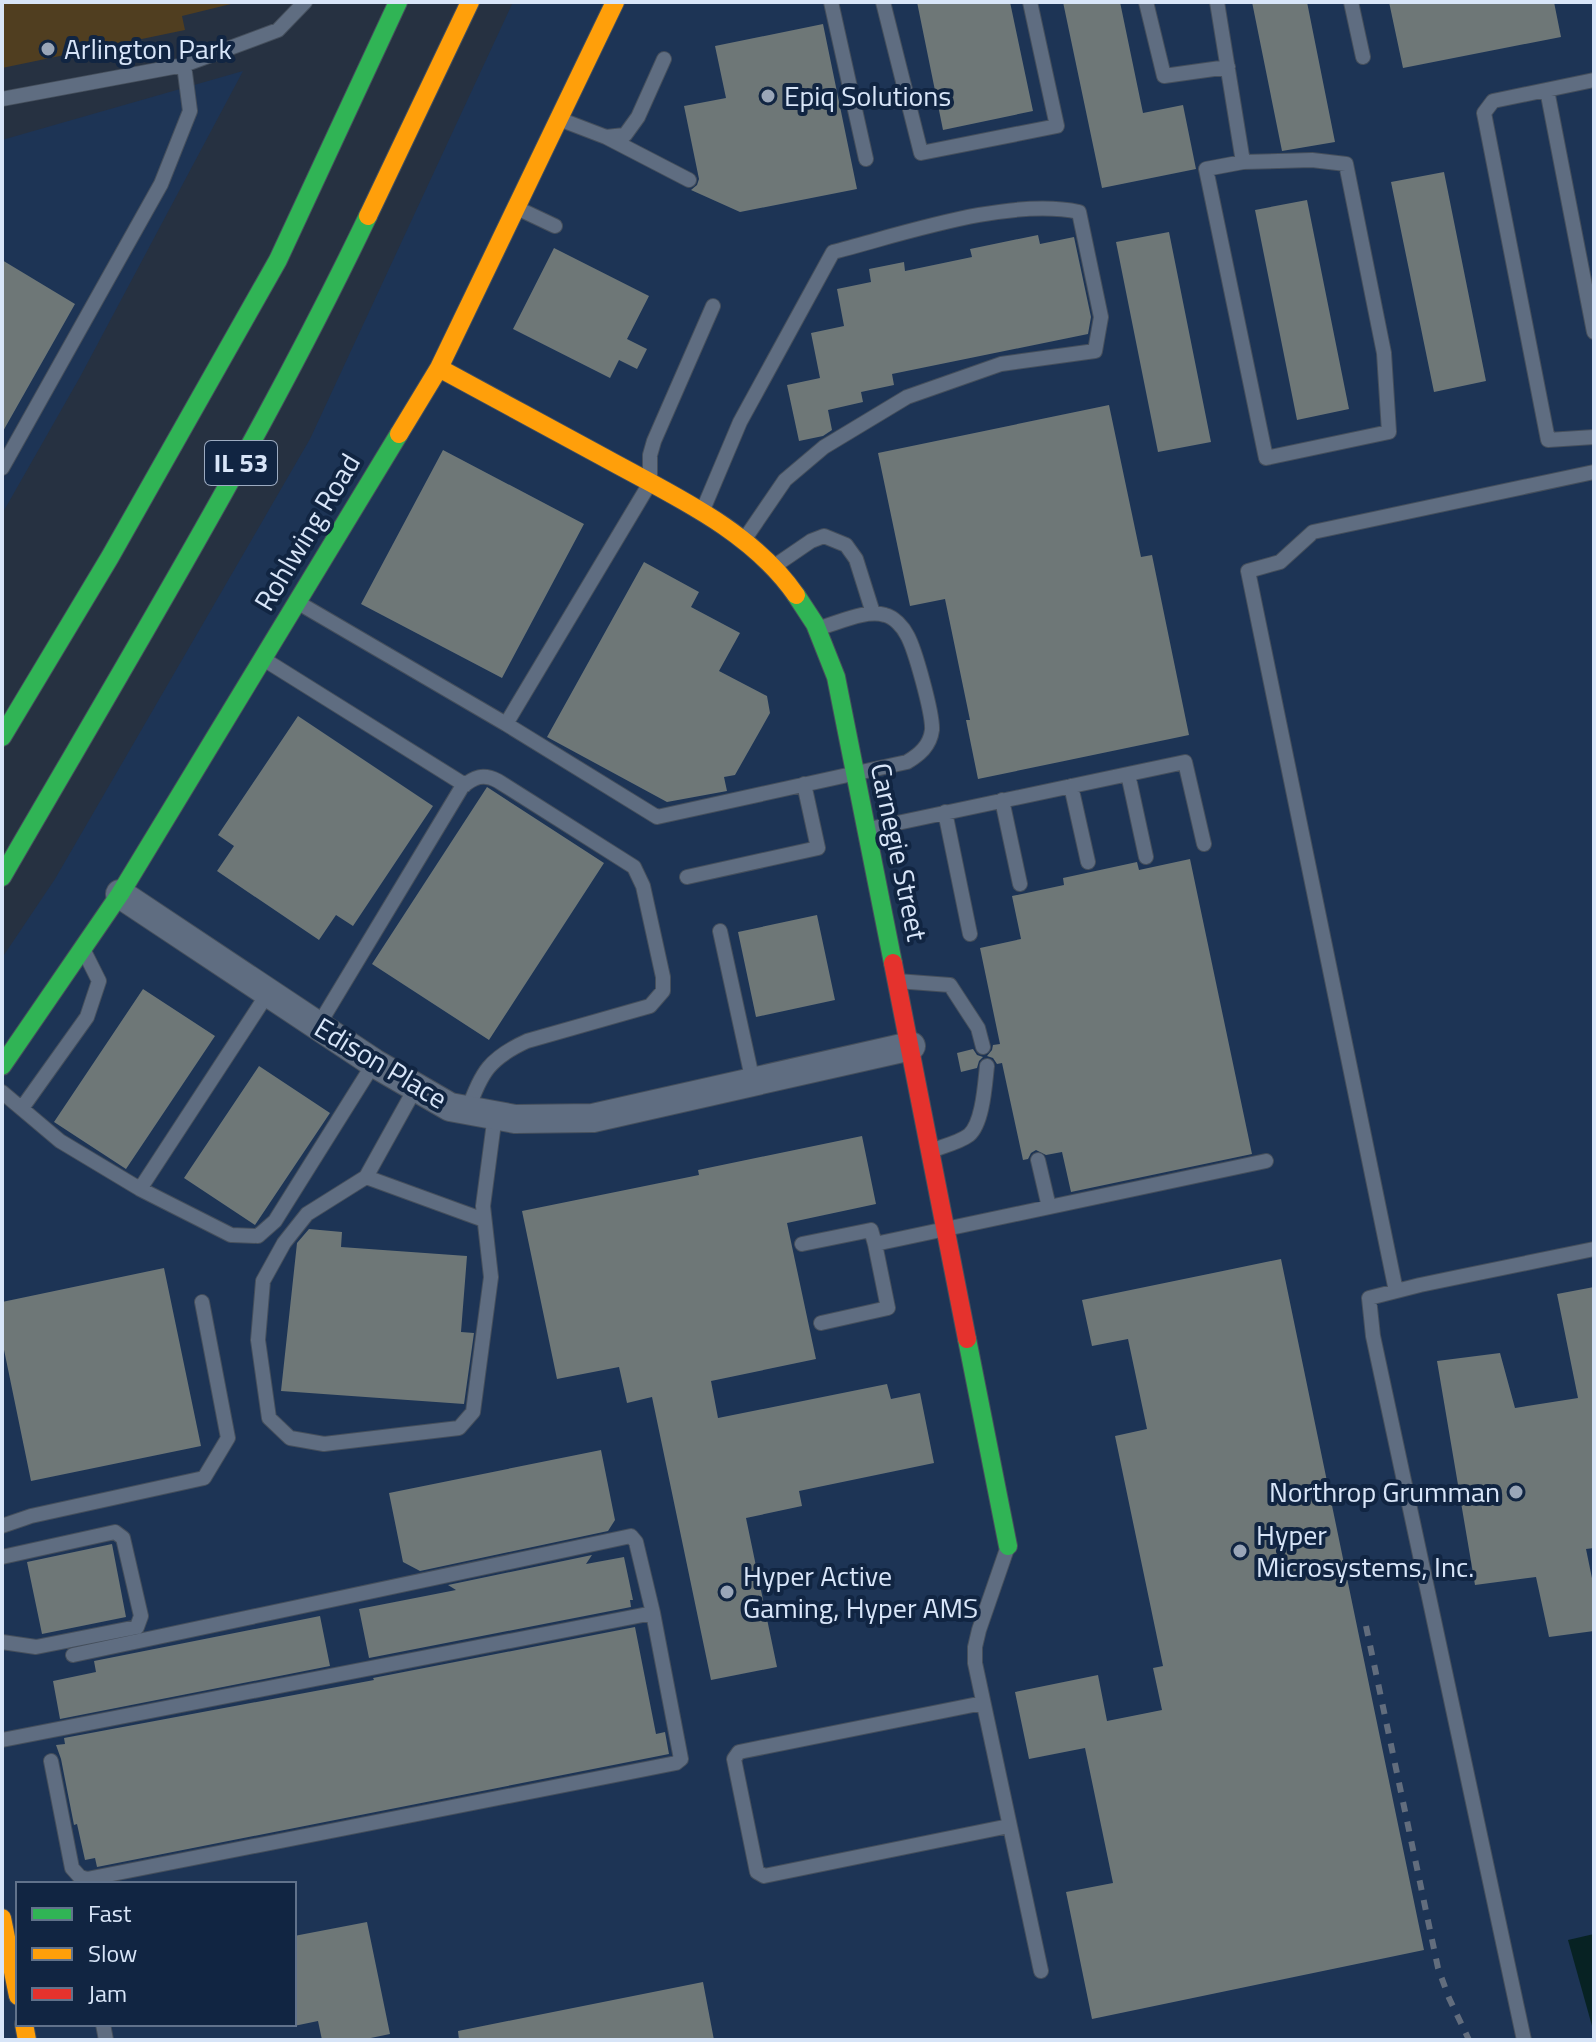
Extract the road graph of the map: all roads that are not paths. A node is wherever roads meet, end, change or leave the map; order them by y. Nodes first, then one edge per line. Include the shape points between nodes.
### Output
1 (305, 2) edge
2 (398, 2) edge
3 (470, 2) edge
4 (615, 2) edge
5 (831, 2) edge
6 (883, 2) edge
7 (1030, 2) edge
8 (1146, 2) edge
9 (1217, 2) edge
10 (1351, 2) edge
11 (1363, 57) dead end
12 (664, 59) dead end
13 (184, 65) junction
14 (1228, 67) junction
15 (1594, 80) edge
16 (1547, 90) junction
17 (2, 99) edge
18 (559, 119) junction
19 (606, 137) junction
20 (866, 159) dead end
21 (1243, 162) junction
22 (689, 180) dead end
23 (516, 208) junction
24 (555, 226) dead end
25 (713, 306) dead end
26 (1594, 332) edge
27 (439, 368) junction
28 (1594, 437) edge
29 (2, 468) edge
30 (1594, 472) edge
31 (650, 483) junction
32 (701, 513) junction
33 (744, 540) junction
34 (773, 567) junction
35 (297, 602) junction
36 (873, 613) junction
37 (816, 628) junction
38 (263, 658) junction
39 (506, 724) junction
40 (2, 737) edge
41 (1128, 774) junction
42 (854, 775) junction
43 (804, 784) junction
44 (465, 785) junction
45 (1071, 786) junction
46 (1002, 800) junction
47 (945, 812) junction
48 (865, 830) junction
49 (1204, 844) dead end
50 (1146, 857) dead end
51 (1088, 862) dead end
52 (2, 877) edge
53 (687, 877) dead end
54 (1020, 884) dead end
55 (120, 894) junction
56 (720, 931) dead end
57 (970, 934) dead end
58 (83, 949) junction
59 (897, 981) junction
60 (268, 993) junction
61 (318, 1026) junction
62 (911, 1046) junction
63 (983, 1047) dead end
64 (374, 1063) junction
65 (2, 1066) edge
66 (987, 1066) dead end
67 (753, 1082) junction
68 (416, 1087) junction
69 (2, 1092) edge
70 (22, 1108) junction
71 (482, 1112) junction
72 (931, 1151) junction
73 (1038, 1160) dead end
74 (1266, 1161) dead end
75 (366, 1177) junction
76 (140, 1189) junction
77 (1049, 1207) junction
78 (484, 1220) junction
79 (947, 1230) junction
80 (802, 1244) dead end
81 (875, 1244) junction
82 (1594, 1249) edge
83 (1396, 1291) junction
84 (202, 1302) dead end
85 (821, 1323) dead end
86 (2, 1526) edge
87 (1008, 1546) joint
88 (2, 1557) edge
89 (653, 1613) junction
90 (2, 1642) edge
91 (73, 1655) dead end
92 (983, 1703) junction
93 (2, 1740) edge
94 (51, 1761) dead end
95 (1009, 1826) junction
96 (2, 1918) edge
97 (9, 1952) edge
98 (1041, 1971) dead end
99 (16, 1986) edge
100 (1524, 2040) edge

1 - 13 lane via 278,30
2 - 40 main road, IL 53 via 278,260
3 - 52 main road, IL 53 via 319,318
4 - 18 main road, Rohlwing Road
5 - 20 lane
6 - 7 lane via 921,153 1057,126
8 - 14 lane via 1164,76
9 - 14 lane
10 - 11 lane
12 - 19 lane via 625,135
13 - 17 lane
13 - 29 lane via 190,111 161,184
14 - 21 lane
15 - 16 lane
16 - 26 lane
16 - 28 lane via 1493,101 1484,113 1548,440
18 - 19 lane
18 - 23 main road, Rohlwing Road
19 - 22 lane
21 - 21 lane via 1206,169 1266,458 1389,432 1384,353 1346,164
23 - 24 lane
23 - 27 main road, Rohlwing Road
25 - 31 lane via 654,441
27 - 31 main road, Carnegie Street
27 - 35 main road, Rohlwing Road
30 - 83 lane via 1313,532 1280,562 1248,571
31 - 32 main road, Carnegie Street
31 - 39 lane
32 - 33 main road, Carnegie Street
32 - 33 lane via 740,422 833,252 975,216 1057,207 1079,212 1101,317 1095,351 1001,364 907,397 824,447 785,480
33 - 34 main road, Carnegie Street
34 - 36 lane via 824,536 846,545 856,559
34 - 37 main road, Carnegie Street
35 - 38 main road, Rohlwing Road
35 - 39 lane
36 - 37 lane
36 - 42 lane via 887,615 909,637 932,728 928,745 917,756
37 - 42 main road, Carnegie Street via 836,677
38 - 44 lane
38 - 55 main road, Rohlwing Road
39 - 43 lane via 657,817
41 - 45 lane
41 - 49 lane via 1185,762
41 - 50 lane
42 - 43 lane
42 - 48 main road, Carnegie Street
43 - 53 lane via 818,848
44 - 61 lane
44 - 71 lane via 487,775 634,867 663,977 663,991 650,1006 527,1041 497,1058 480,1077
45 - 46 lane
45 - 51 lane
46 - 47 lane
46 - 54 lane
47 - 48 lane
47 - 57 lane
48 - 59 main road, Carnegie Street
55 - 58 main road, Rohlwing Road
55 - 60 street, Edison Place
56 - 67 lane
58 - 65 main road, Rohlwing Road
58 - 70 lane via 99,981 87,1017
59 - 62 main road, Carnegie Street
59 - 63 lane via 950,985 978,1028
60 - 61 street, Edison Place
60 - 76 lane
61 - 64 street, Edison Place
62 - 67 street, Edison Place
62 - 72 main road, Carnegie Street
64 - 68 street, Edison Place
64 - 76 lane via 275,1221 258,1236 231,1235
66 - 72 lane via 976,1126 969,1135
67 - 71 street, Edison Place via 593,1118 515,1119
68 - 71 street, Edison Place via 450,1107
68 - 75 lane
69 - 70 lane
70 - 76 lane via 60,1141
71 - 78 lane
72 - 79 main road, Carnegie Street
73 - 77 lane
74 - 77 lane
75 - 78 lane
75 - 78 lane via 307,1214 263,1281 258,1340 269,1418 290,1438 324,1444 459,1428 473,1412 491,1277
77 - 79 lane
79 - 81 lane
79 - 87 main road, Carnegie Street
80 - 81 lane via 871,1230
81 - 85 lane via 888,1308
82 - 83 lane
83 - 100 lane via 1369,1298 1373,1336
84 - 86 lane via 228,1438 204,1478
87 - 92 lane via 975,1647
88 - 90 lane via 115,1532 123,1538 141,1616 137,1627 36,1647
89 - 91 lane via 631,1536
89 - 93 lane
89 - 94 lane via 681,1759 676,1763 87,1879 72,1868
92 - 95 lane
92 - 95 lane via 739,1752 734,1759 757,1872 764,1876
95 - 98 lane
96 - 97 main road
97 - 99 main road

